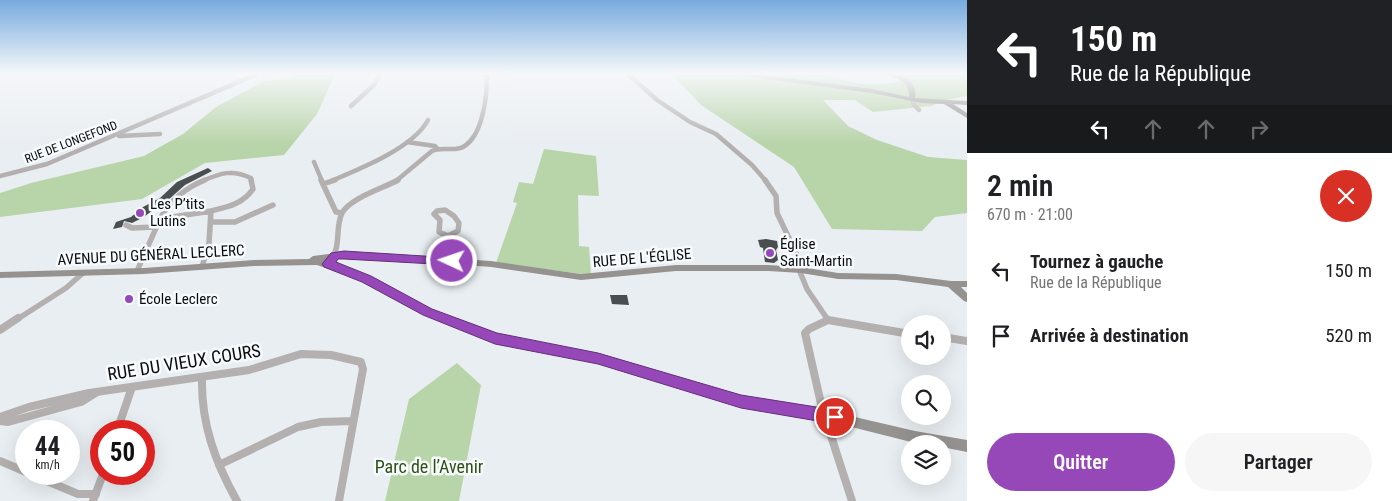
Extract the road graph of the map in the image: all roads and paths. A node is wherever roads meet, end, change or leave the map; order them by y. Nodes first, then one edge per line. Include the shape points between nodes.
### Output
1 (203, 97) edge
2 (360, 97) edge
3 (487, 97) edge
4 (654, 97) edge
5 (904, 97) edge
6 (912, 99) junction
7 (947, 103) junction
8 (967, 103) edge
9 (351, 106) dead end
10 (919, 110) dead end
11 (967, 116) edge
12 (428, 120) dead end
13 (160, 134) dead end
14 (115, 136) junction
15 (407, 142) junction
16 (438, 149) junction
17 (314, 162) dead end
18 (0, 176) edge
19 (323, 184) junction
20 (273, 205) dead end
21 (211, 211) junction
22 (342, 213) junction
23 (160, 219) junction
24 (211, 222) junction
25 (126, 225) dead end
26 (156, 227) junction
27 (448, 236) junction
28 (332, 260) junction
29 (452, 261) junction
30 (202, 267) junction
31 (801, 270) junction
32 (137, 271) junction
33 (83, 273) junction
34 (0, 275) edge
35 (951, 284) junction
36 (967, 284) edge
37 (967, 298) edge
38 (828, 320) junction
39 (0, 330) edge
40 (901, 332) edge
41 (951, 338) edge
42 (967, 341) edge
43 (202, 378) junction
44 (132, 387) junction
45 (99, 391) junction
46 (824, 415) junction
47 (0, 417) edge
48 (121, 420) edge
49 (0, 421) edge
50 (353, 421) junction
51 (967, 446) edge
52 (0, 461) edge
53 (219, 465) junction
54 (15, 467) edge
55 (56, 485) edge
56 (99, 485) edge
57 (94, 498) edge
58 (236, 501) edge
59 (338, 501) edge
60 (852, 501) edge

1 - 14 street, RUE DE LONGEFOND
2 - 9 street
3 - 16 street via 480,125 464,146
4 - 31 street via 690,122 716,134 752,165 772,188 777,213
5 - 6 main road
6 - 7 main road
6 - 10 street
7 - 8 main road
7 - 11 street
12 - 15 street via 421,132
13 - 14 street
14 - 18 street, RUE DE LONGEFOND via 47,164
15 - 16 street
15 - 19 street via 365,167
16 - 22 street via 402,178 377,189
17 - 19 street
19 - 22 street via 336,212
20 - 24 street via 235,222
21 - 23 street
21 - 23 street via 244,199 253,189 251,178 224,172 192,185 165,208
21 - 24 street
22 - 28 street
23 - 26 street
24 - 30 street
25 - 26 street via 132,228
26 - 32 street
27 - 27 street via 458,231 459,223 449,212 437,211 434,214 440,220 438,230
27 - 29 street
28 - 29 main road, RUE DE L'ÉGLISE
28 - 30 main road, AVENUE DU GÉNÉRAL LECLERC
28 - 46 main road via 427,312 495,339 598,358 741,401
29 - 31 main road, RUE DE L'ÉGLISE via 581,277 676,268
30 - 32 main road, AVENUE DU GÉNÉRAL LECLERC
31 - 35 main road, RUE DE L'ÉGLISE via 838,276 917,279
31 - 38 street via 808,289
32 - 33 main road, AVENUE DU GÉNÉRAL LECLERC
33 - 34 main road, AVENUE DU GÉNÉRAL LECLERC
33 - 39 street via 66,288
35 - 36 main road, RUE DE L'ÉGLISE
35 - 37 main road
38 - 40 street
38 - 46 street via 805,333
41 - 42 street
43 - 44 street, RUE DU VIEUX COURS
43 - 50 street, RUE DU VIEUX COURS via 246,371 302,354 353,359 361,362 363,369
43 - 53 street via 204,422
44 - 45 street, RUE DU VIEUX COURS
44 - 48 street
45 - 47 street, RUE DU VIEUX COURS via 42,403
45 - 49 street, RUE DU VIEUX COURS via 81,402 8,422
46 - 51 main road
46 - 60 street
50 - 53 street via 321,422 298,428
50 - 59 street
52 - 54 street
53 - 58 street
55 - 57 street
56 - 57 street

